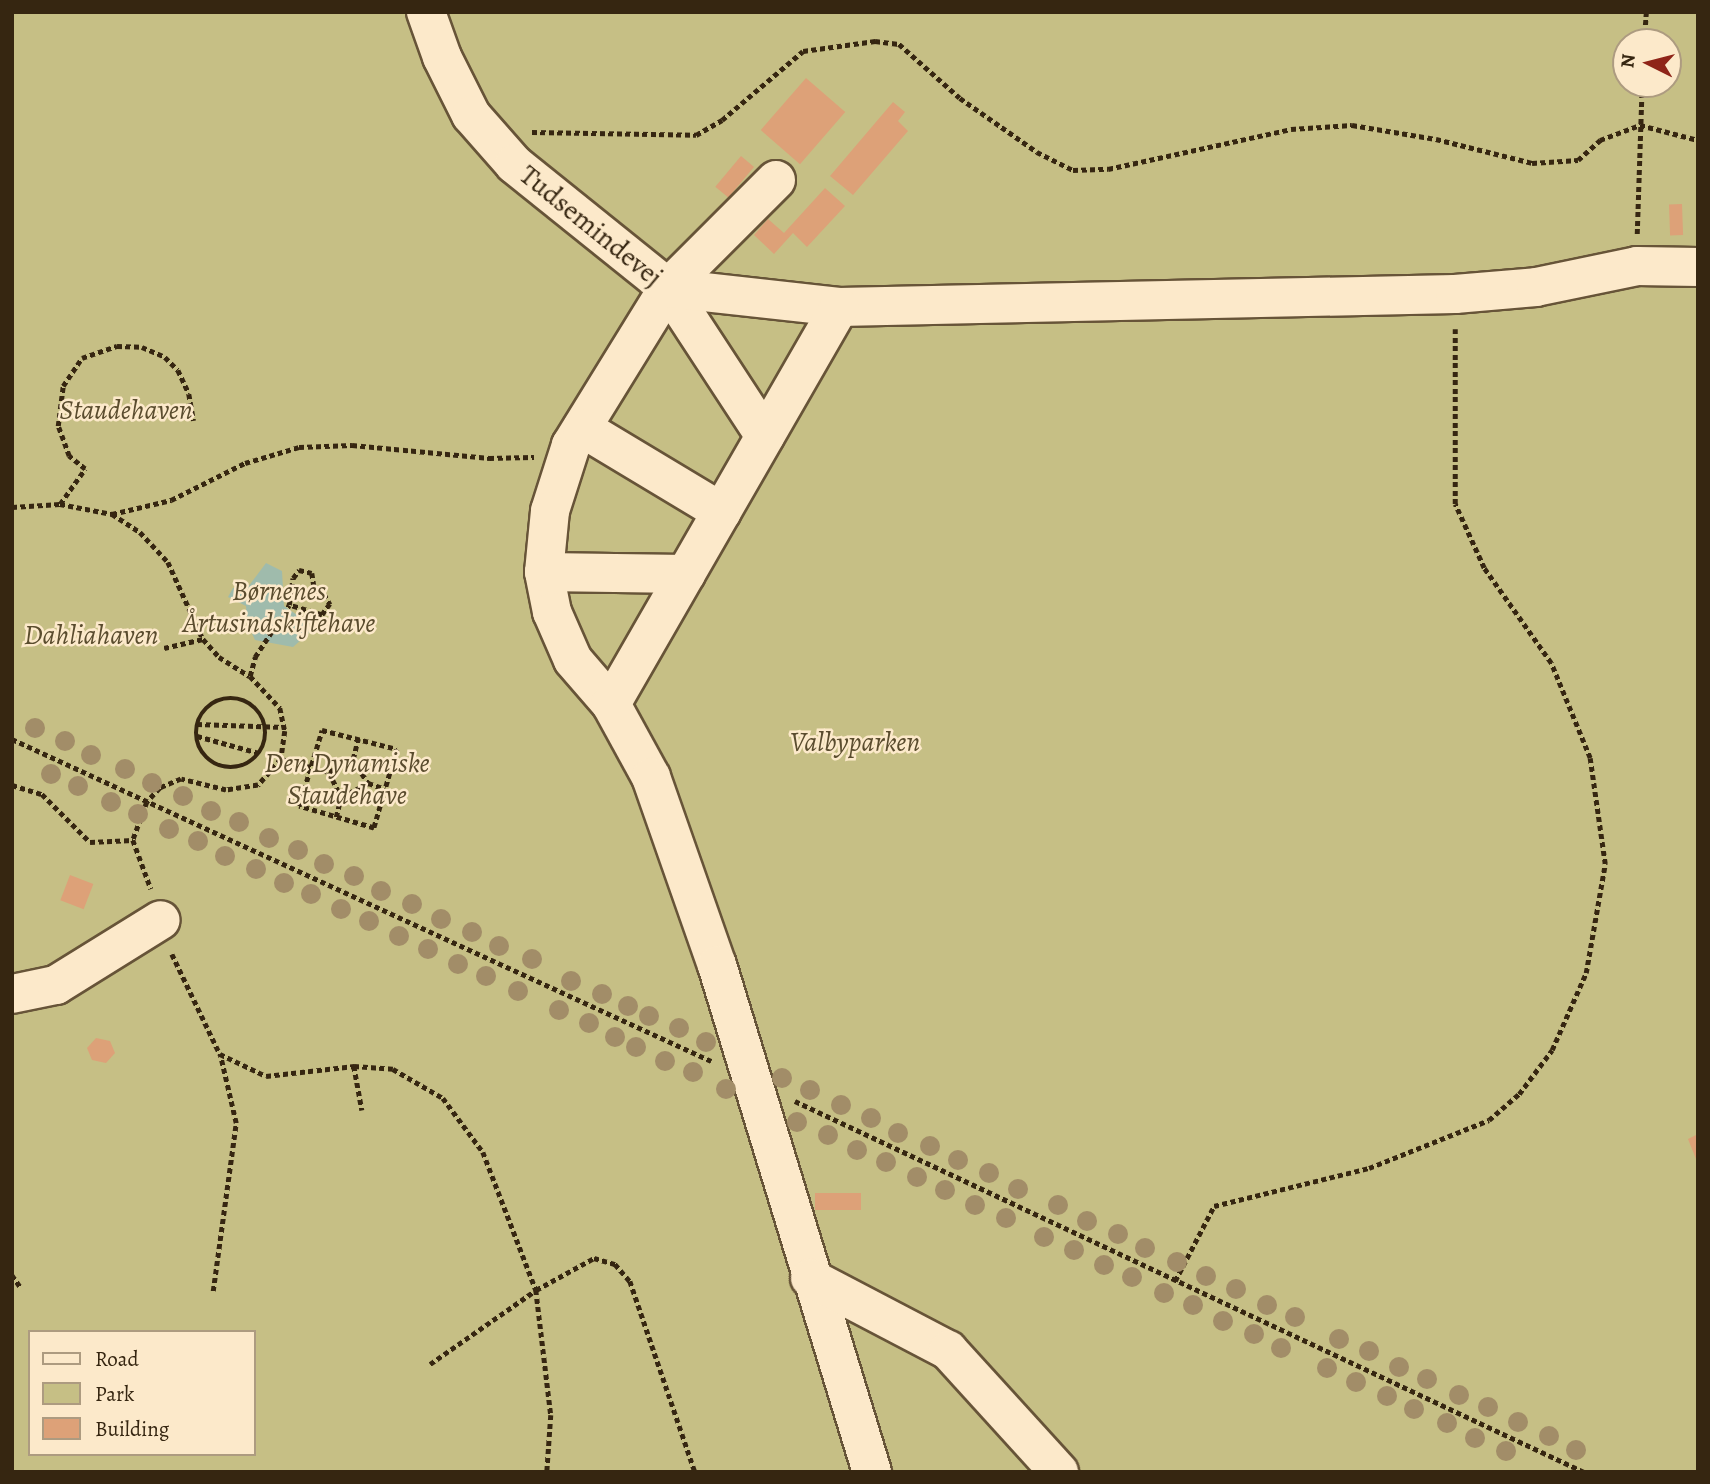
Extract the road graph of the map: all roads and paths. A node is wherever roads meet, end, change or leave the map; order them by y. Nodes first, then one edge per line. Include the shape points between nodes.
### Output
1 (426, 12) edge
2 (1641, 98) edge
3 (1640, 125) junction
4 (531, 132) dead end
5 (1698, 140) edge
6 (776, 180) dead end
7 (1637, 266) junction
8 (1698, 267) edge
9 (668, 288) junction
10 (1455, 294) junction
11 (839, 307) junction
12 (194, 421) dead end
13 (576, 436) junction
14 (765, 436) junction
15 (60, 504) junction
16 (12, 507) edge
17 (722, 512) junction
18 (112, 514) junction
19 (544, 572) junction
20 (686, 574) junction
21 (289, 605) junction
22 (203, 639) junction
23 (164, 648) dead end
24 (250, 676) junction
25 (611, 704) junction
26 (197, 724) junction
27 (266, 727) junction
28 (285, 727) junction
29 (196, 735) junction
30 (358, 739) junction
31 (259, 753) junction
32 (281, 759) junction
33 (353, 759) junction
34 (310, 767) junction
35 (328, 772) junction
36 (368, 783) junction
37 (12, 785) edge
38 (385, 789) junction
39 (341, 797) junction
40 (336, 817) junction
41 (133, 840) junction
42 (162, 920) junction
43 (12, 994) edge
44 (220, 1055) junction
45 (354, 1066) junction
46 (362, 1110) dead end
47 (12, 1275) edge
48 (810, 1278) junction
49 (1175, 1281) dead end
50 (21, 1288) dead end
51 (536, 1290) junction
52 (213, 1291) dead end
53 (430, 1364) dead end
54 (547, 1472) edge
55 (695, 1472) edge
56 (872, 1472) edge
57 (1059, 1472) edge

1 - 9 lane, Tudsemindevej via 442,57 471,114 514,164
2 - 3 path
3 - 4 path via 1600,140 1578,160 1532,163 1352,125 1290,129 1108,169 1073,170 1037,152 960,98 899,44 875,41 803,51 722,120 696,135
3 - 5 path
3 - 7 path
6 - 9 lane
7 - 8 lane
7 - 10 lane via 1536,287
9 - 11 lane
9 - 13 lane
9 - 14 lane, Tudsemindevej
10 - 11 lane
10 - 49 path via 1455,504 1484,568 1551,663 1590,758 1605,864 1586,973 1552,1050 1519,1094 1489,1120 1369,1168 1214,1206
11 - 14 lane
12 - 15 path via 189,394 178,370 165,357 142,347 117,346 82,358 63,386 58,426 65,449 85,469
13 - 17 lane
13 - 18 path via 537,457 489,458 352,445 299,447 245,464 172,500
13 - 19 lane via 550,511
14 - 17 lane
15 - 16 path
15 - 18 path
17 - 20 lane
18 - 22 path via 140,532 167,562
19 - 20 lane
19 - 25 lane via 552,612 573,660
20 - 25 lane
21 - 21 path via 322,615 330,604 324,594 315,593 312,573 303,570 293,578
21 - 24 path via 260,649
22 - 23 path
22 - 24 path via 219,657
24 - 28 path via 280,708
25 - 48 lane via 651,777 717,965
26 - 27 path
26 - 27 path via 209,704 232,697 254,706
26 - 29 path
27 - 28 path
27 - 31 path
28 - 32 path
29 - 31 path
29 - 31 path via 205,756 224,767 247,764
30 - 33 path
30 - 34 path via 322,730
30 - 38 path via 397,750
32 - 34 path
32 - 41 path via 258,785 226,790 181,779 160,788 148,802
33 - 35 path
33 - 36 path
34 - 35 path
34 - 40 path via 299,806
35 - 39 path
36 - 38 path
36 - 39 path
37 - 41 path via 42,794 90,842
38 - 40 path via 374,828
39 - 40 path
41 - 42 path
42 - 43 lane via 56,985
42 - 44 path via 179,975
44 - 45 path via 265,1076
44 - 52 path via 236,1123
45 - 46 path
45 - 51 path via 393,1069 443,1098 483,1152
47 - 50 path
48 - 56 lane
48 - 57 lane via 947,1350
51 - 53 path
51 - 54 path via 551,1415
51 - 55 path via 594,1258 615,1264 631,1280

